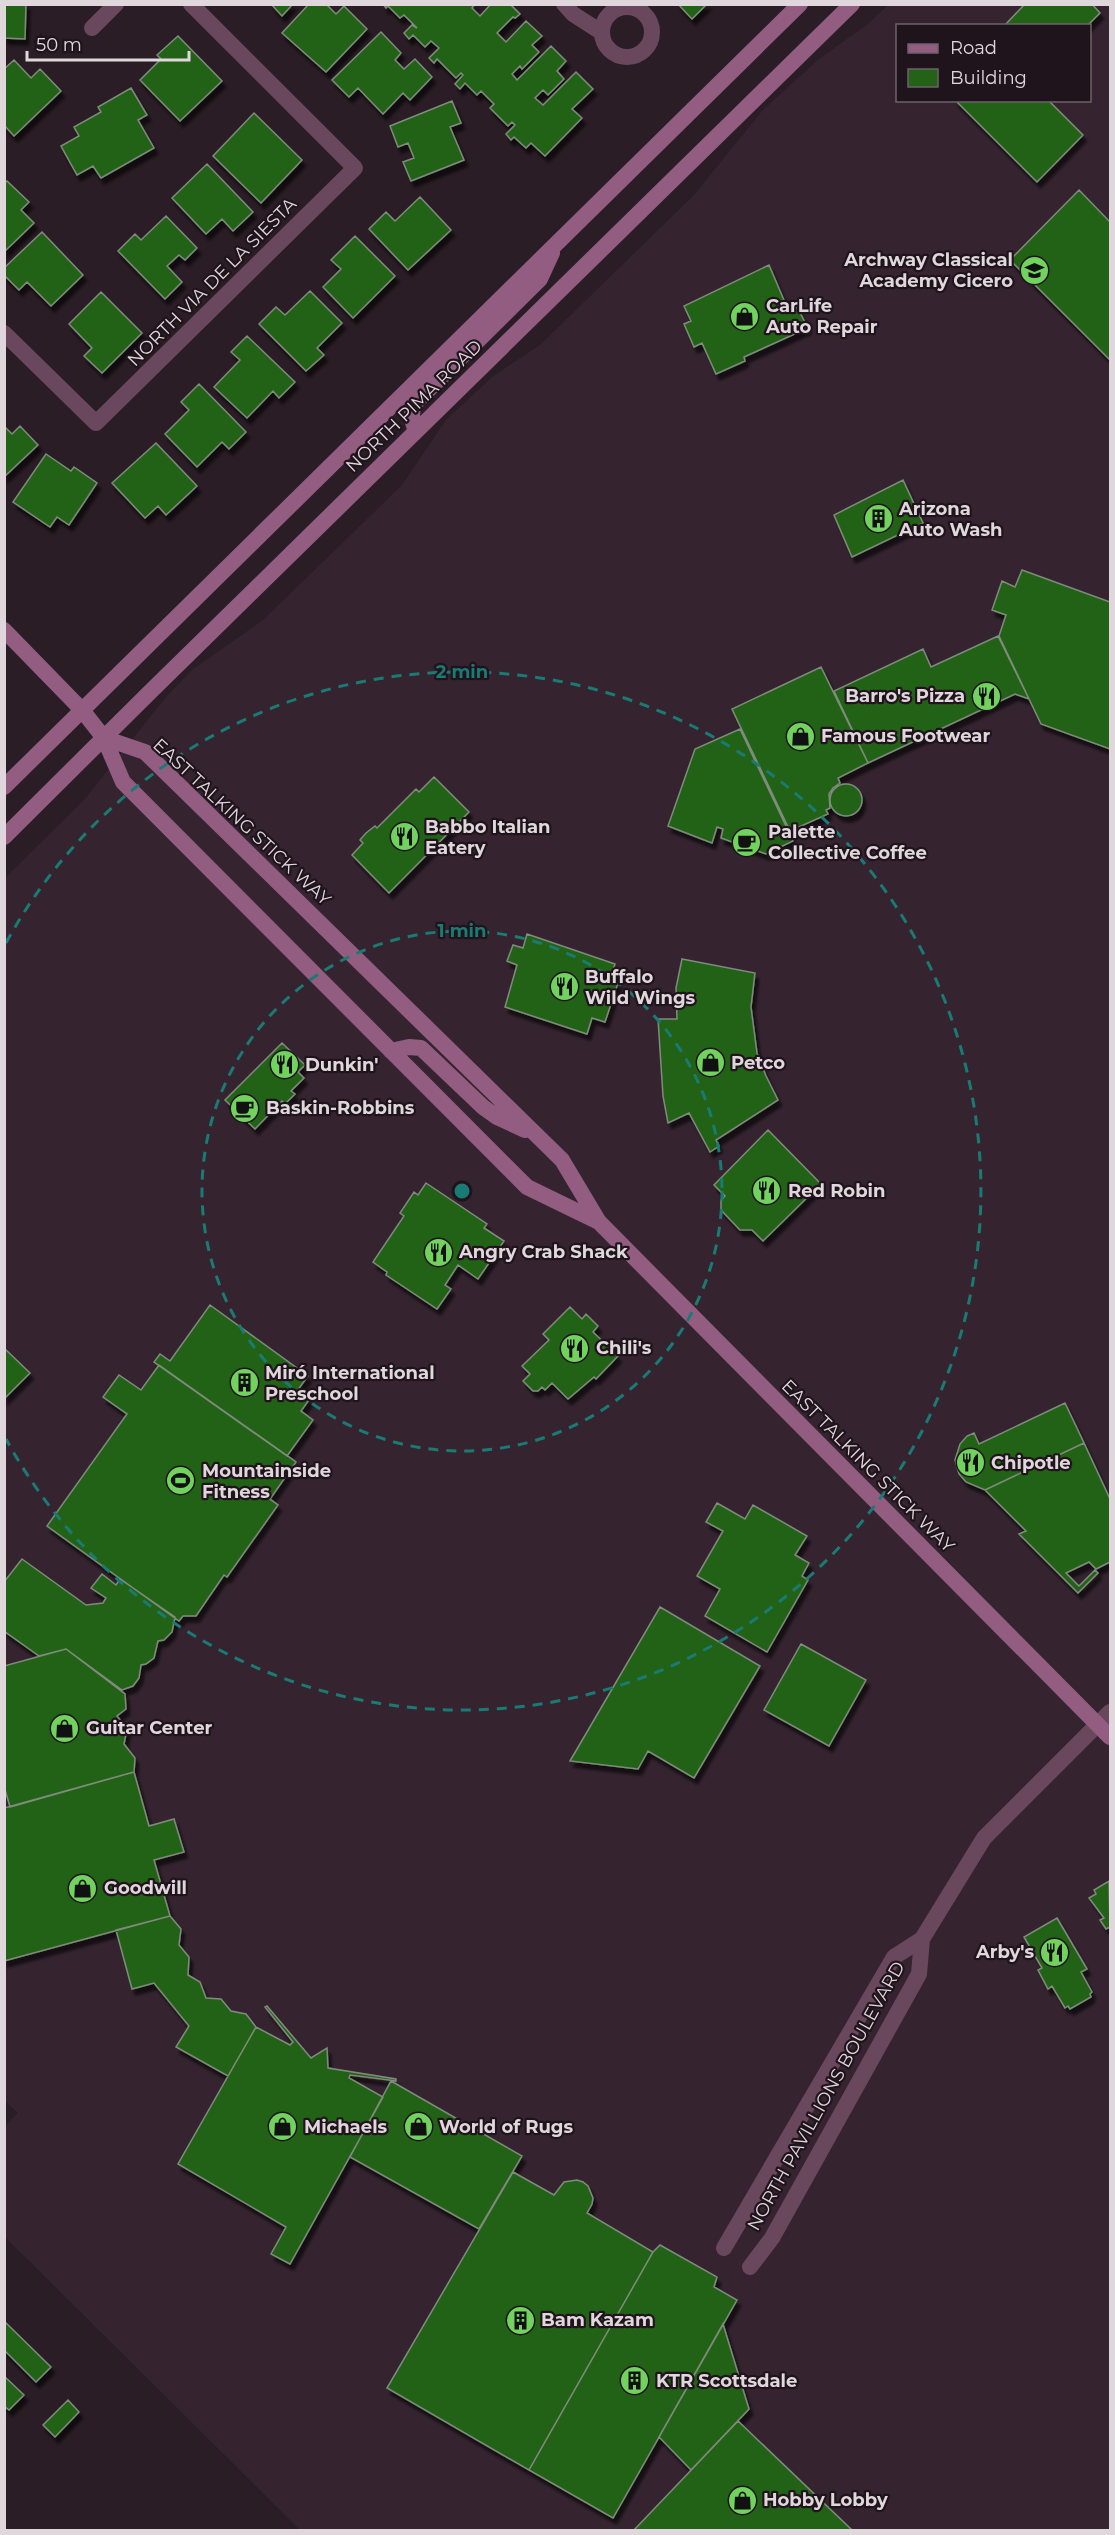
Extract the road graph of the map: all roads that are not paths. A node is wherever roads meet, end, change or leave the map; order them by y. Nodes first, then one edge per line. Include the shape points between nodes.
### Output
1 (117, 4) edge
2 (191, 4) edge
3 (564, 4) edge
4 (800, 4) edge
5 (852, 4) edge
6 (92, 28) dead end
7 (601, 32) dead end
8 (556, 244) junction
9 (4, 333) edge
10 (416, 430) junction
11 (4, 630) edge
12 (82, 710) junction
13 (104, 738) junction
14 (4, 788) edge
15 (4, 837) edge
16 (391, 1051) junction
17 (538, 1136) junction
18 (599, 1222) junction
19 (1110, 1712) edge
20 (1097, 1724) junction
21 (1110, 1737) edge
22 (922, 1939) junction
23 (724, 2248) dead end
24 (750, 2267) dead end

1 - 6 street
2 - 9 street, NORTH VIA DE LA SIESTA via 355,168 96,423
3 - 7 street
4 - 8 main road, NORTH PIMA ROAD
5 - 10 main road, NORTH PIMA ROAD
8 - 10 main road via 540,279 416,402 412,409
8 - 12 main road, NORTH PIMA ROAD
10 - 13 main road, NORTH PIMA ROAD
11 - 12 main road
12 - 13 main road
12 - 14 main road, NORTH PIMA ROAD
13 - 15 main road, NORTH PIMA ROAD
13 - 16 main road, EAST TALKING STICK WAY via 123,782
13 - 17 main road, EAST TALKING STICK WAY via 145,752
16 - 17 main road via 421,1048 483,1107
16 - 18 main road, EAST TALKING STICK WAY via 527,1187
17 - 18 main road, EAST TALKING STICK WAY via 562,1160
18 - 20 main road, EAST TALKING STICK WAY
19 - 20 street, NORTH PAVILLIONS BOULEVARD
20 - 21 main road, EAST TALKING STICK WAY
20 - 22 street, NORTH PAVILLIONS BOULEVARD via 984,1838
22 - 23 street, NORTH PAVILLIONS BOULEVARD via 894,1957
22 - 24 street, NORTH PAVILLIONS BOULEVARD via 920,1974 772,2238

